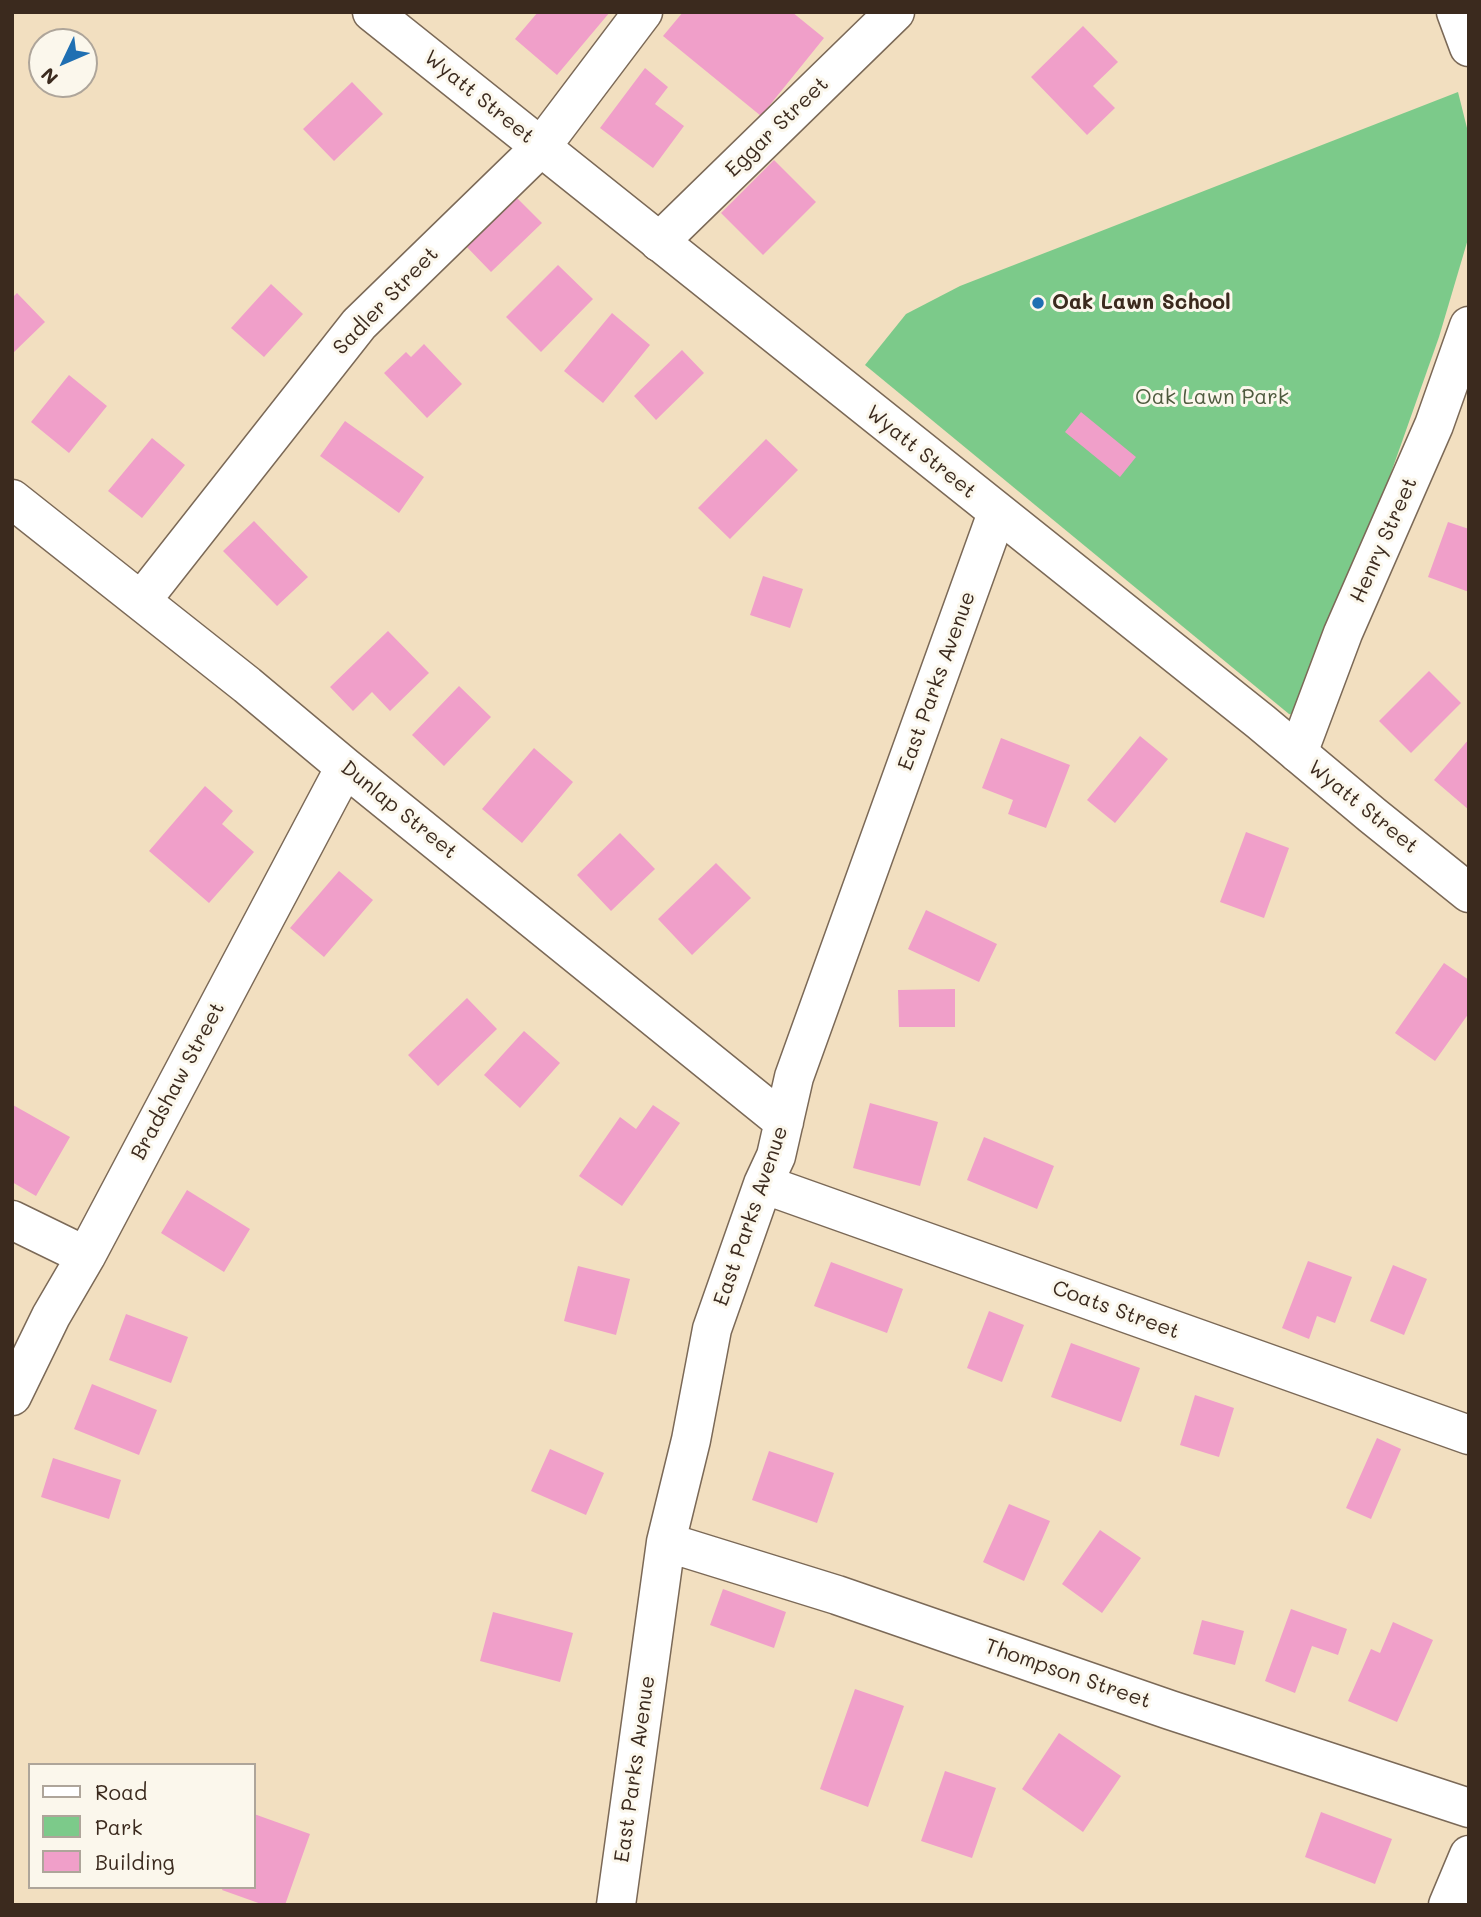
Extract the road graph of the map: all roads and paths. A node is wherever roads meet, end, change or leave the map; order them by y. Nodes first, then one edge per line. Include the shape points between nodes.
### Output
1 (372, 12) edge
2 (643, 12) edge
3 (895, 12) edge
4 (1456, 12) edge
5 (1469, 47) edge
6 (541, 147) junction
7 (659, 242) junction
8 (1469, 326) edge
9 (12, 499) edge
10 (997, 513) junction
11 (141, 601) junction
12 (1298, 753) junction
13 (345, 767) junction
14 (1469, 893) edge
15 (784, 1122) junction
16 (763, 1184) junction
17 (12, 1220) edge
18 (86, 1256) junction
19 (12, 1396) edge
20 (1469, 1434) edge
21 (666, 1542) junction
22 (1469, 1808) edge
23 (1469, 1855) edge
24 (616, 1905) edge
25 (1448, 1905) edge

1 - 6 street, Wyatt Street
2 - 6 street, Sadler Street
3 - 7 street, Eggar Street
4 - 5 street
6 - 7 street, Wyatt Street
6 - 11 street, Sadler Street via 359,324
7 - 10 street, Wyatt Street
8 - 12 street, Henry Street via 1434,425 1343,633
9 - 11 street, Dunlap Street
10 - 12 street, Wyatt Street
10 - 15 street, East Parks Avenue via 794,1077
11 - 13 street, Dunlap Street
12 - 14 street, Wyatt Street
13 - 15 street, Dunlap Street
13 - 18 street, Bradshaw Street
15 - 16 street, East Parks Avenue
16 - 20 street, Coats Street
16 - 21 street, East Parks Avenue via 712,1329
17 - 18 street
18 - 19 street, Bradshaw Street
21 - 22 street, Thompson Street
21 - 24 street, East Parks Avenue
23 - 25 street

